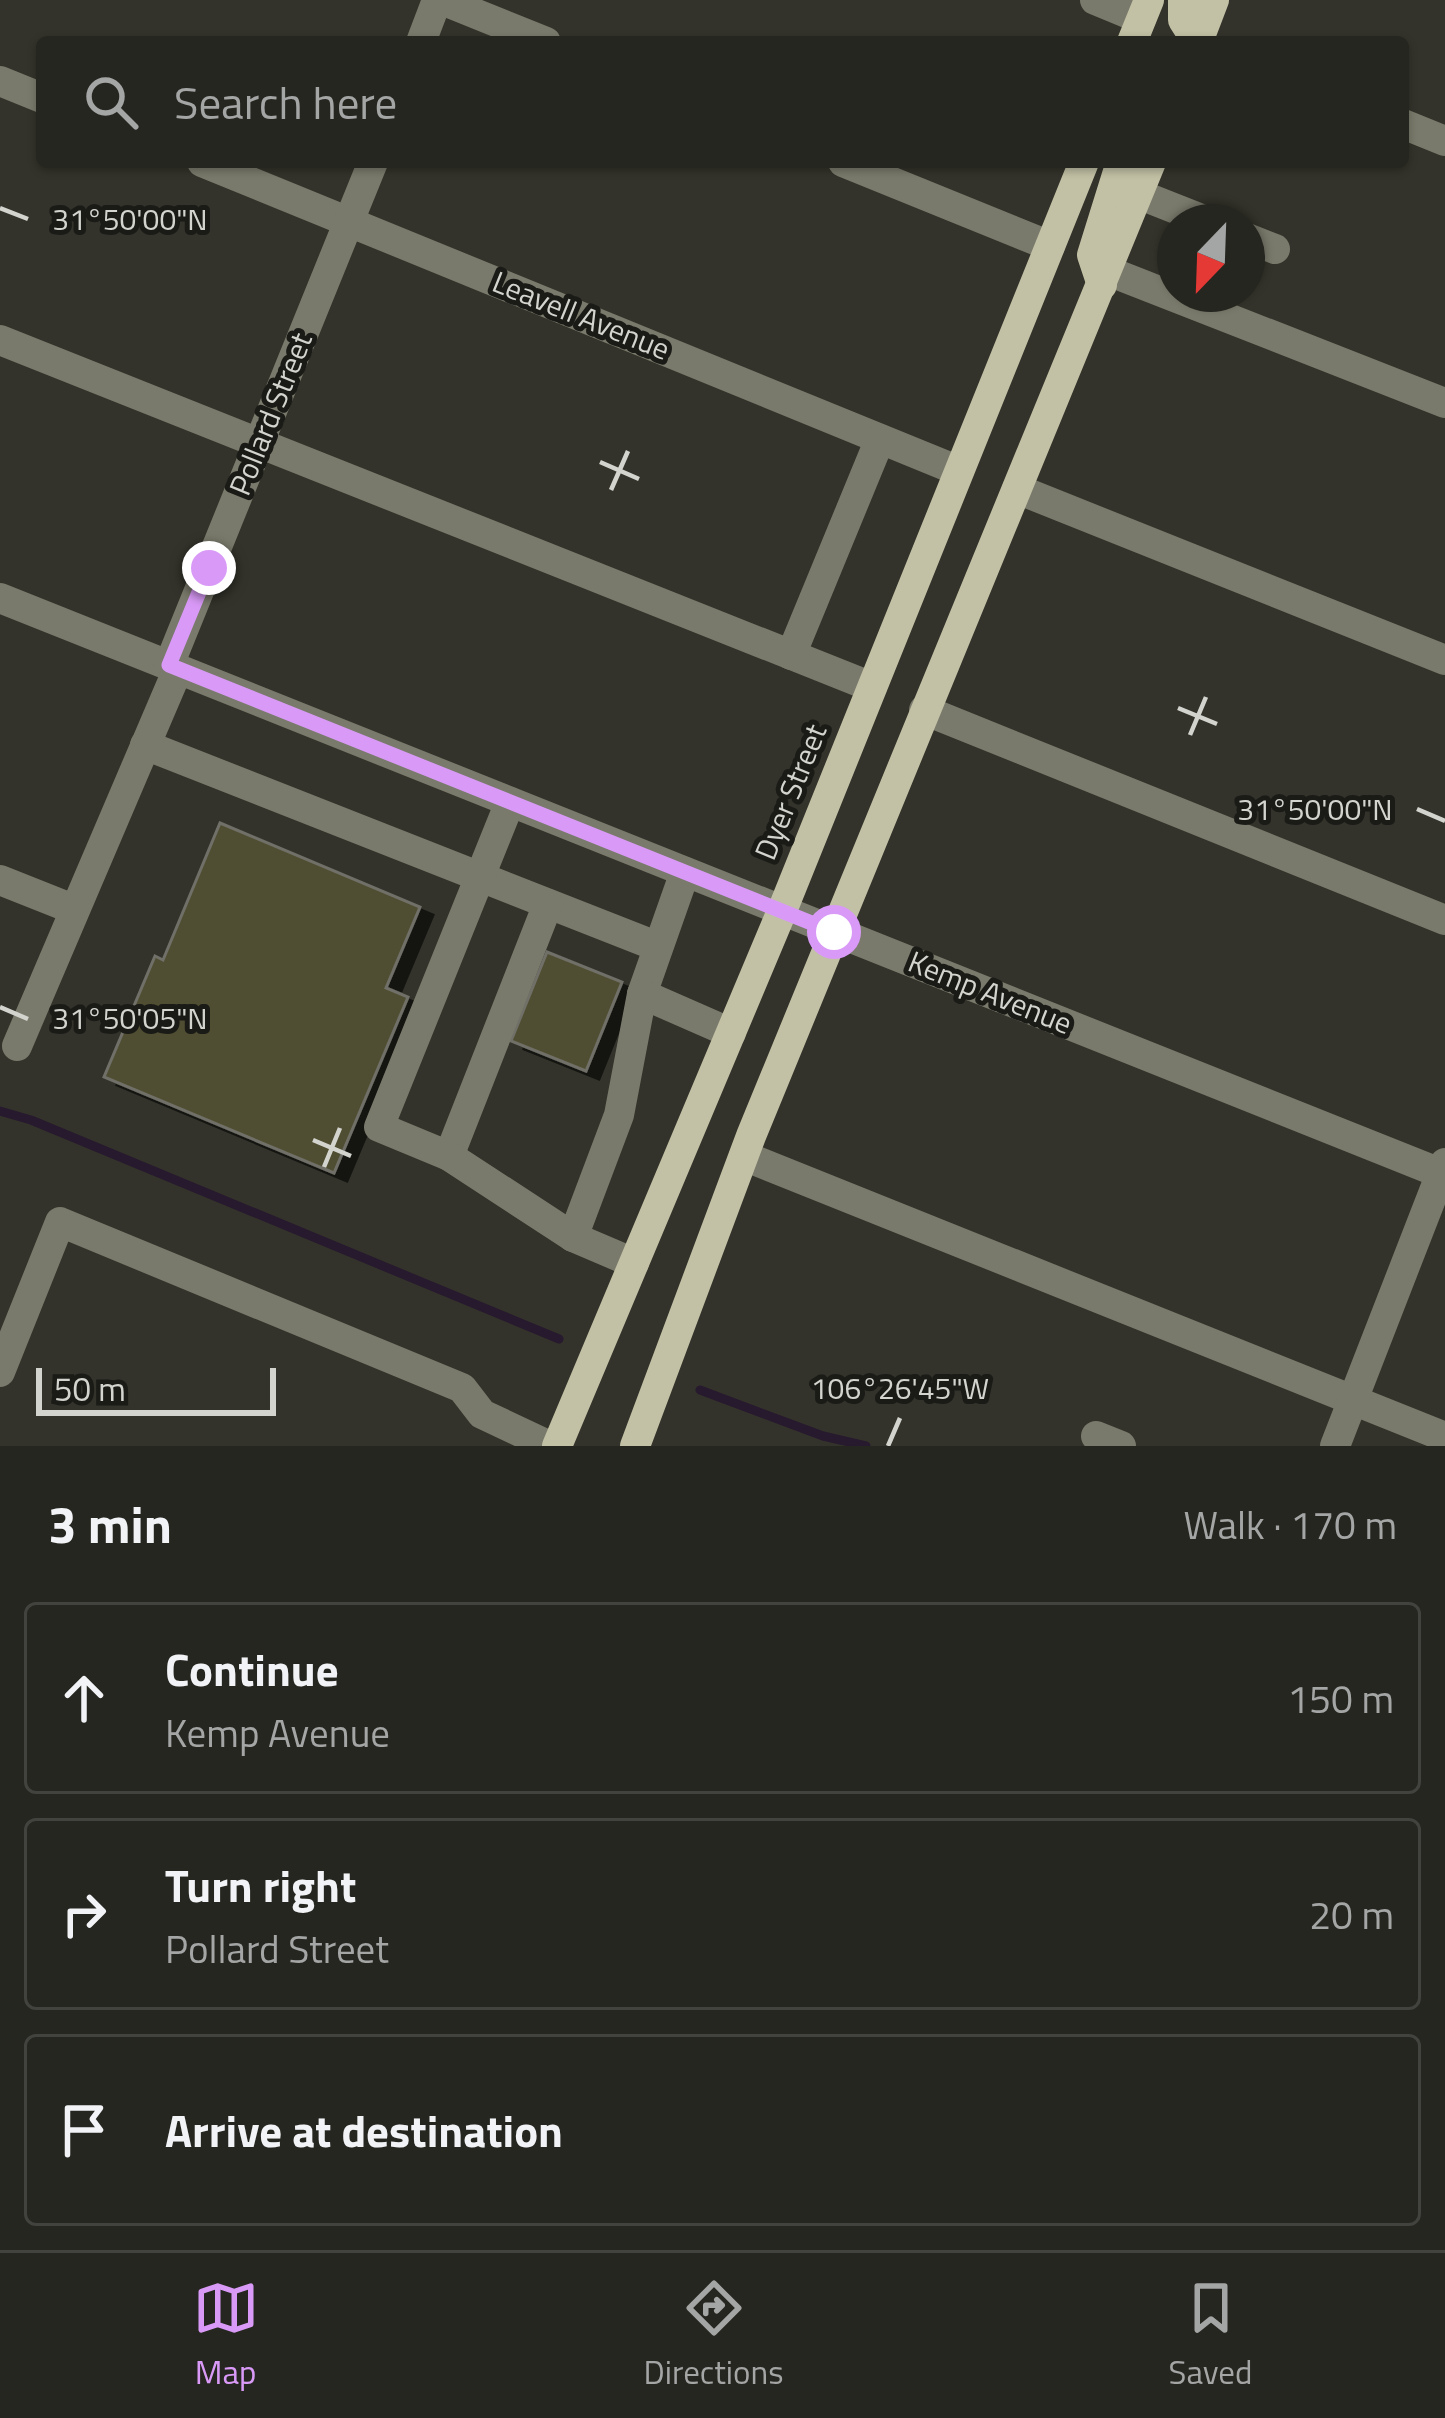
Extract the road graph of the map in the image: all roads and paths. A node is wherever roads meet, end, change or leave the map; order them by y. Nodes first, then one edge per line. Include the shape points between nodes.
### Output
1 (439, 0) edge
2 (1095, 0) edge
3 (1183, 0) edge
4 (1214, 0) edge
5 (1145, 26) edge
6 (424, 36) edge
7 (531, 36) edge
8 (1193, 36) edge
9 (1199, 36) edge
10 (0, 81) edge
11 (36, 96) edge
12 (1409, 126) edge
13 (1445, 141) edge
14 (217, 168) edge
15 (371, 168) edge
16 (858, 168) edge
17 (1082, 168) edge
18 (1119, 168) edge
19 (1149, 168) edge
20 (1138, 194) junction
21 (1163, 204) edge
22 (349, 220) junction
23 (1050, 246) junction
24 (1105, 278) junction
25 (0, 340) edge
26 (1445, 403) edge
27 (880, 439) junction
28 (259, 444) junction
29 (959, 471) junction
30 (1017, 489) junction
31 (0, 598) edge
32 (791, 655) junction
33 (1445, 660) edge
34 (174, 667) junction
35 (872, 687) junction
36 (924, 710) junction
37 (145, 745) junction
38 (510, 802) junction
39 (686, 872) junction
40 (481, 877) junction
41 (0, 880) edge
42 (548, 904) junction
43 (73, 909) junction
44 (782, 910) junction
45 (1445, 920) edge
46 (834, 932) junction
47 (656, 946) junction
48 (642, 994) junction
49 (731, 1033) junction
50 (17, 1046) dead end
51 (449, 1156) junction
52 (743, 1156) junction
53 (1444, 1170) edge
54 (573, 1237) junction
55 (634, 1263) junction
56 (0, 1372) edge
57 (1354, 1401) junction
58 (1445, 1437) edge
59 (553, 1446) edge
60 (634, 1446) edge
61 (1336, 1446) edge

1 - 6 street
1 - 7 street
2 - 5 street
3 - 8 main road
4 - 9 main road
10 - 11 street
12 - 13 street
14 - 22 street, Leavell Avenue
15 - 22 street, Pollard Street
16 - 23 street
17 - 23 main road, Dyer Street
18 - 24 main road via 1092,255
19 - 20 main road
20 - 21 street
20 - 24 main road
22 - 27 street, Leavell Avenue
22 - 28 street, Pollard Street
23 - 29 main road, Dyer Street
24 - 26 street
24 - 30 main road
25 - 28 street
27 - 29 street, Leavell Avenue
27 - 32 street
28 - 32 street
28 - 34 street, Pollard Street
29 - 35 main road, Dyer Street
30 - 33 street
30 - 36 main road
31 - 34 street, Kemp Avenue
32 - 35 street
34 - 37 street, Pollard Street
34 - 38 street, Kemp Avenue
35 - 44 main road, Dyer Street
36 - 45 street
36 - 46 main road
37 - 40 street
37 - 43 street, Pollard Street
38 - 39 street, Kemp Avenue
38 - 40 street
39 - 44 street, Kemp Avenue
39 - 47 street
40 - 42 street
40 - 51 street via 379,1127
41 - 43 street
42 - 47 street
42 - 51 street
43 - 50 street, Pollard Street
44 - 46 street, Kemp Avenue
44 - 49 main road, Dyer Street
46 - 52 main road
46 - 53 street, Kemp Avenue
47 - 48 street
48 - 49 street
48 - 54 street via 619,1115
49 - 55 main road, Dyer Street
51 - 54 street
52 - 57 street
52 - 60 main road
53 - 57 street
54 - 55 street
55 - 59 main road, Dyer Street
56 - 59 street via 60,1222 462,1388 482,1414
57 - 58 street
57 - 61 street

